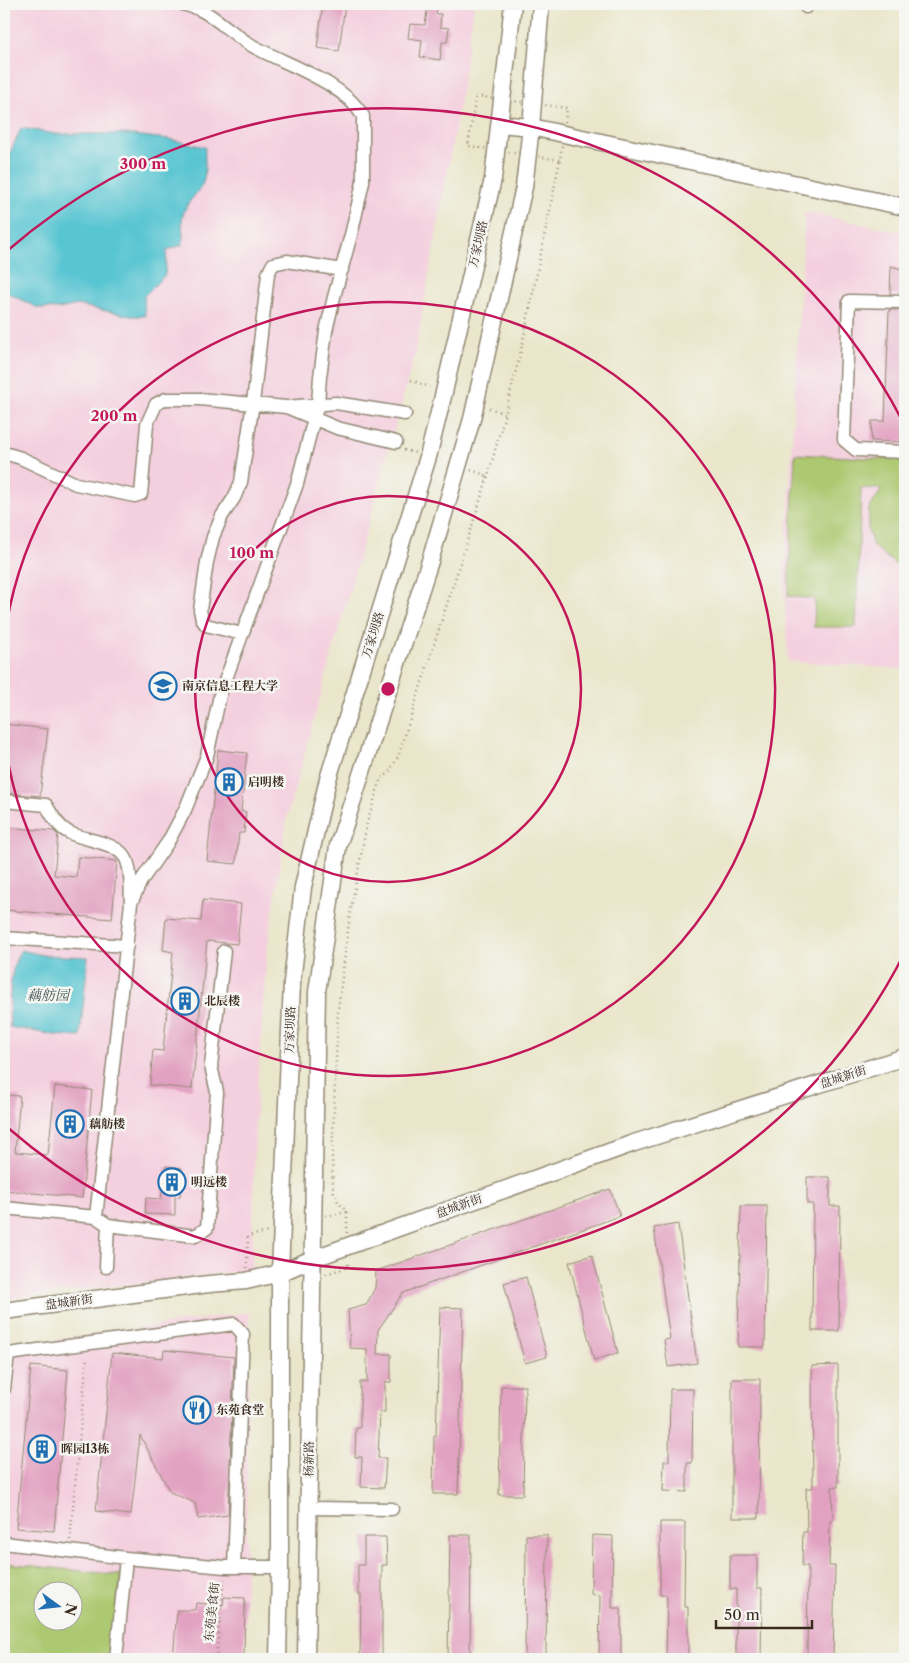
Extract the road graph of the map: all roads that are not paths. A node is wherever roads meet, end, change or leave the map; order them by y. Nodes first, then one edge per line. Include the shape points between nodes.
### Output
1 (182, 4) edge
2 (513, 4) edge
3 (541, 4) edge
4 (500, 124) junction
5 (531, 127) junction
6 (905, 207) edge
7 (342, 270) junction
8 (904, 302) dead end
9 (253, 403) junction
10 (318, 403) junction
11 (286, 407) junction
12 (405, 414) dead end
13 (315, 418) junction
14 (396, 442) dead end
15 (905, 452) edge
16 (4, 453) edge
17 (242, 634) junction
18 (4, 801) edge
19 (131, 903) junction
20 (4, 938) edge
21 (127, 946) junction
22 (224, 952) dead end
23 (905, 1057) edge
24 (4, 1208) edge
25 (96, 1218) junction
26 (108, 1225) junction
27 (312, 1259) junction
28 (106, 1267) dead end
29 (280, 1273) junction
30 (4, 1311) edge
31 (6, 1354) edge
32 (4, 1389) edge
33 (308, 1508) junction
34 (392, 1509) dead end
35 (4, 1544) edge
36 (126, 1558) junction
37 (229, 1567) junction
38 (280, 1567) junction
39 (116, 1659) edge
40 (278, 1659) edge
41 (306, 1659) edge

1 - 7 lane via 200,10 263,52 340,91 358,107 363,116 363,182
2 - 4 main road, 万家坝路
3 - 5 main road
4 - 5 main road
4 - 29 main road, 万家坝路 via 493,179 428,457 328,779 303,888 292,982
5 - 6 main road
5 - 27 main road via 524,187 472,419 338,846 318,992
7 - 9 lane via 287,261 273,264 268,274
7 - 10 lane via 326,331
8 - 15 lane via 850,301 844,440 856,450
9 - 11 lane
9 - 16 lane via 180,398 156,404 147,424 141,494 135,496 76,484
9 - 17 lane via 241,482 213,537 200,610 206,625
10 - 11 lane
10 - 12 lane
10 - 13 lane
11 - 13 lane
13 - 14 lane via 337,428
13 - 17 lane via 297,484
17 - 19 lane via 220,695 207,756 168,842 141,881
18 - 19 lane via 46,806 68,832 123,854 127,862
19 - 21 lane
20 - 21 lane
21 - 25 lane
22 - 26 lane via 211,1066 217,1092 207,1228 195,1236
23 - 27 main road, 盘城新街 via 634,1143
24 - 25 lane
25 - 26 lane
26 - 28 lane
27 - 29 main road, 盘城新街
27 - 33 main road, 杨新路
29 - 30 main road, 盘城新街 via 246,1281
29 - 38 main road
31 - 32 lane
31 - 37 lane via 234,1324 243,1334
33 - 34 lane
33 - 41 main road, 杨新路
35 - 36 lane
36 - 37 lane
36 - 39 lane
37 - 38 lane
38 - 40 main road

